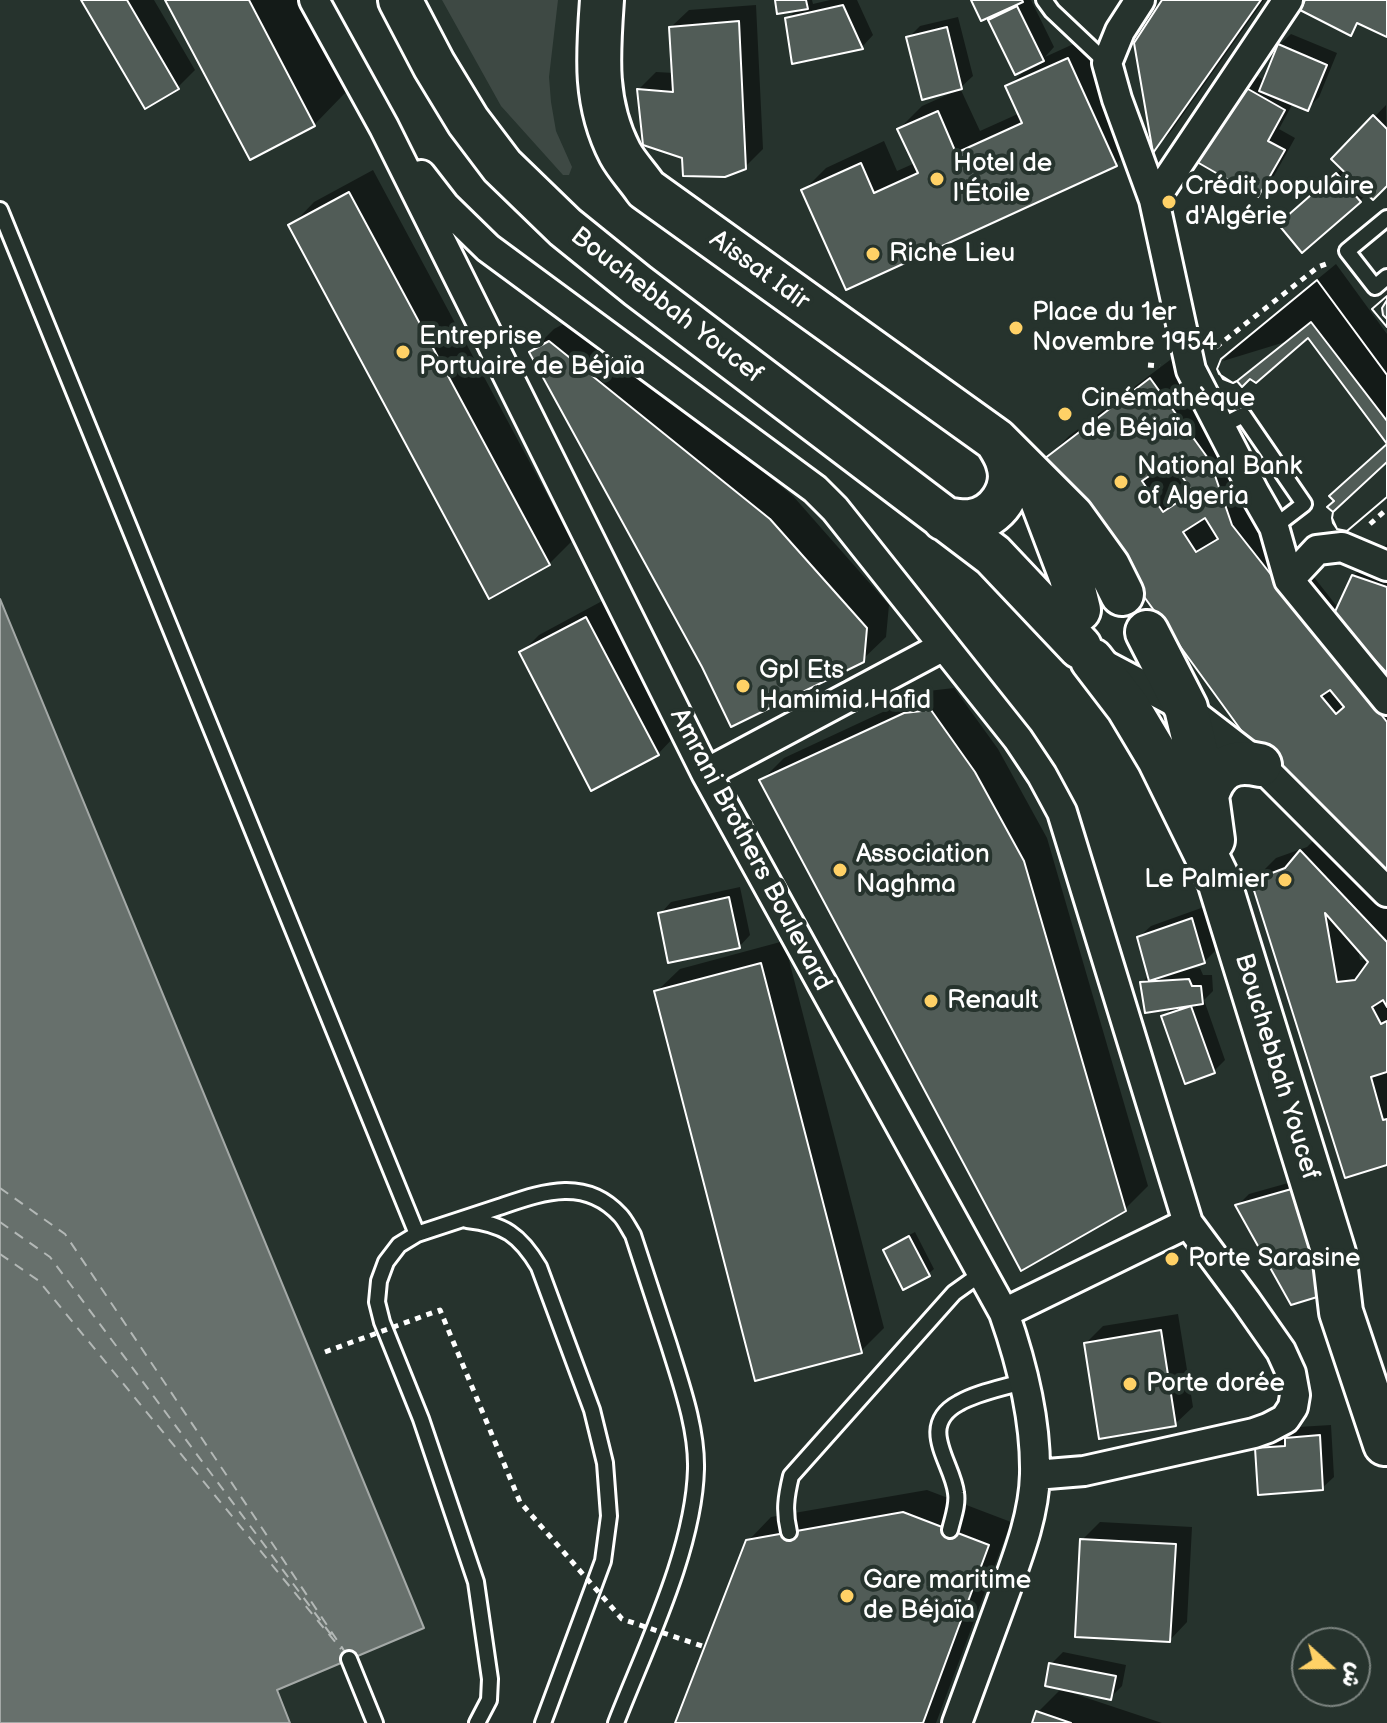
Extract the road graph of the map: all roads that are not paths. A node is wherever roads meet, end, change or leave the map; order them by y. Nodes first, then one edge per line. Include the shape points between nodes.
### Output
1 (314, 0) edge
2 (400, 0) edge
3 (602, 0) edge
4 (1044, 0) edge
5 (1140, 0) edge
6 (1288, 0) edge
7 (1107, 63) junction
8 (384, 127) junction
9 (1154, 200) junction
10 (0, 210) edge
11 (1387, 218) edge
12 (1387, 277) edge
13 (996, 440) junction
14 (944, 519) junction
15 (993, 555) junction
16 (1387, 566) edge
17 (1289, 580) junction
18 (1094, 621) junction
19 (1147, 632) junction
20 (944, 646) junction
21 (1387, 700) edge
22 (1186, 708) junction
23 (1260, 765) junction
24 (706, 773) junction
25 (1207, 796) junction
26 (1219, 881) junction
27 (1387, 892) edge
28 (1188, 1223) junction
29 (443, 1225) junction
30 (417, 1234) junction
31 (1334, 1253) junction
32 (982, 1273) junction
33 (1004, 1313) junction
34 (1387, 1364) edge
35 (1025, 1381) junction
36 (1386, 1445) edge
37 (1035, 1475) junction
38 (950, 1530) dead end
39 (789, 1532) dead end
40 (349, 1659) dead end
41 (375, 1723) edge
42 (477, 1723) edge
43 (543, 1723) edge
44 (616, 1723) edge
45 (957, 1723) edge

1 - 8 street, Amrani Brothers Boulevard
2 - 14 main road, Bouchebbah Youcef via 468,121 502,166 565,227
3 - 13 main road, Aissat Idir via 598,74 604,115 621,156 646,189
4 - 7 lane
5 - 7 street
6 - 9 street
7 - 9 street
8 - 20 street via 445,206 488,248 815,489
8 - 24 street, Amrani Brothers Boulevard
9 - 17 street via 1191,370 1274,527
10 - 30 lane
11 - 12 lane via 1347,251 1375,287
13 - 14 main road via 1009,465 1007,493 987,515 972,521
13 - 18 main road, Aissat Idir via 1078,525 1108,566
14 - 15 main road, Bouchebbah Youcef
15 - 18 main road, Bouchebbah Youcef
15 - 18 main road, Bouchebbah Youcef
16 - 17 street via 1342,547 1317,550
17 - 21 street
18 - 19 main road, Bouchebbah Youcef via 1133,599 1142,608
18 - 19 main road via 1114,665 1137,654
18 - 22 street, Bouchebbah Youcef
18 - 26 main road, Bouchebbah Youcef via 1128,707
19 - 22 main road, Bouchebbah Youcef
20 - 24 street
20 - 28 street via 1018,739 1062,812
22 - 23 street
22 - 25 main road, Bouchebbah Youcef
23 - 25 main road via 1226,767
23 - 27 street
24 - 32 street, Amrani Brothers Boulevard
25 - 26 main road, Bouchebbah Youcef
26 - 31 main road, Bouchebbah Youcef
28 - 33 street
28 - 37 street via 1281,1351 1291,1373 1293,1407 1285,1419 1254,1433 1084,1471
29 - 30 lane
29 - 43 lane via 465,1220 489,1223 527,1247 592,1410 605,1463 609,1516 603,1561
29 - 44 lane via 560,1190 603,1201 633,1235 682,1385 696,1468 691,1514 673,1578
30 - 42 lane via 386,1262 377,1302 476,1582 490,1679 489,1700
31 - 34 main road, Bouchebbah Youcef via 1367,1305
31 - 36 main road, Bouchebbah Youcef via 1341,1312
32 - 33 street, Amrani Brothers Boulevard
32 - 39 lane via 954,1293 791,1476 785,1501
33 - 35 street, Amrani Brothers Boulevard
35 - 37 street, Amrani Brothers Boulevard
35 - 38 lane via 957,1404 941,1422 939,1447 956,1492
37 - 45 street, Amrani Brothers Boulevard via 1019,1554
40 - 41 lane

